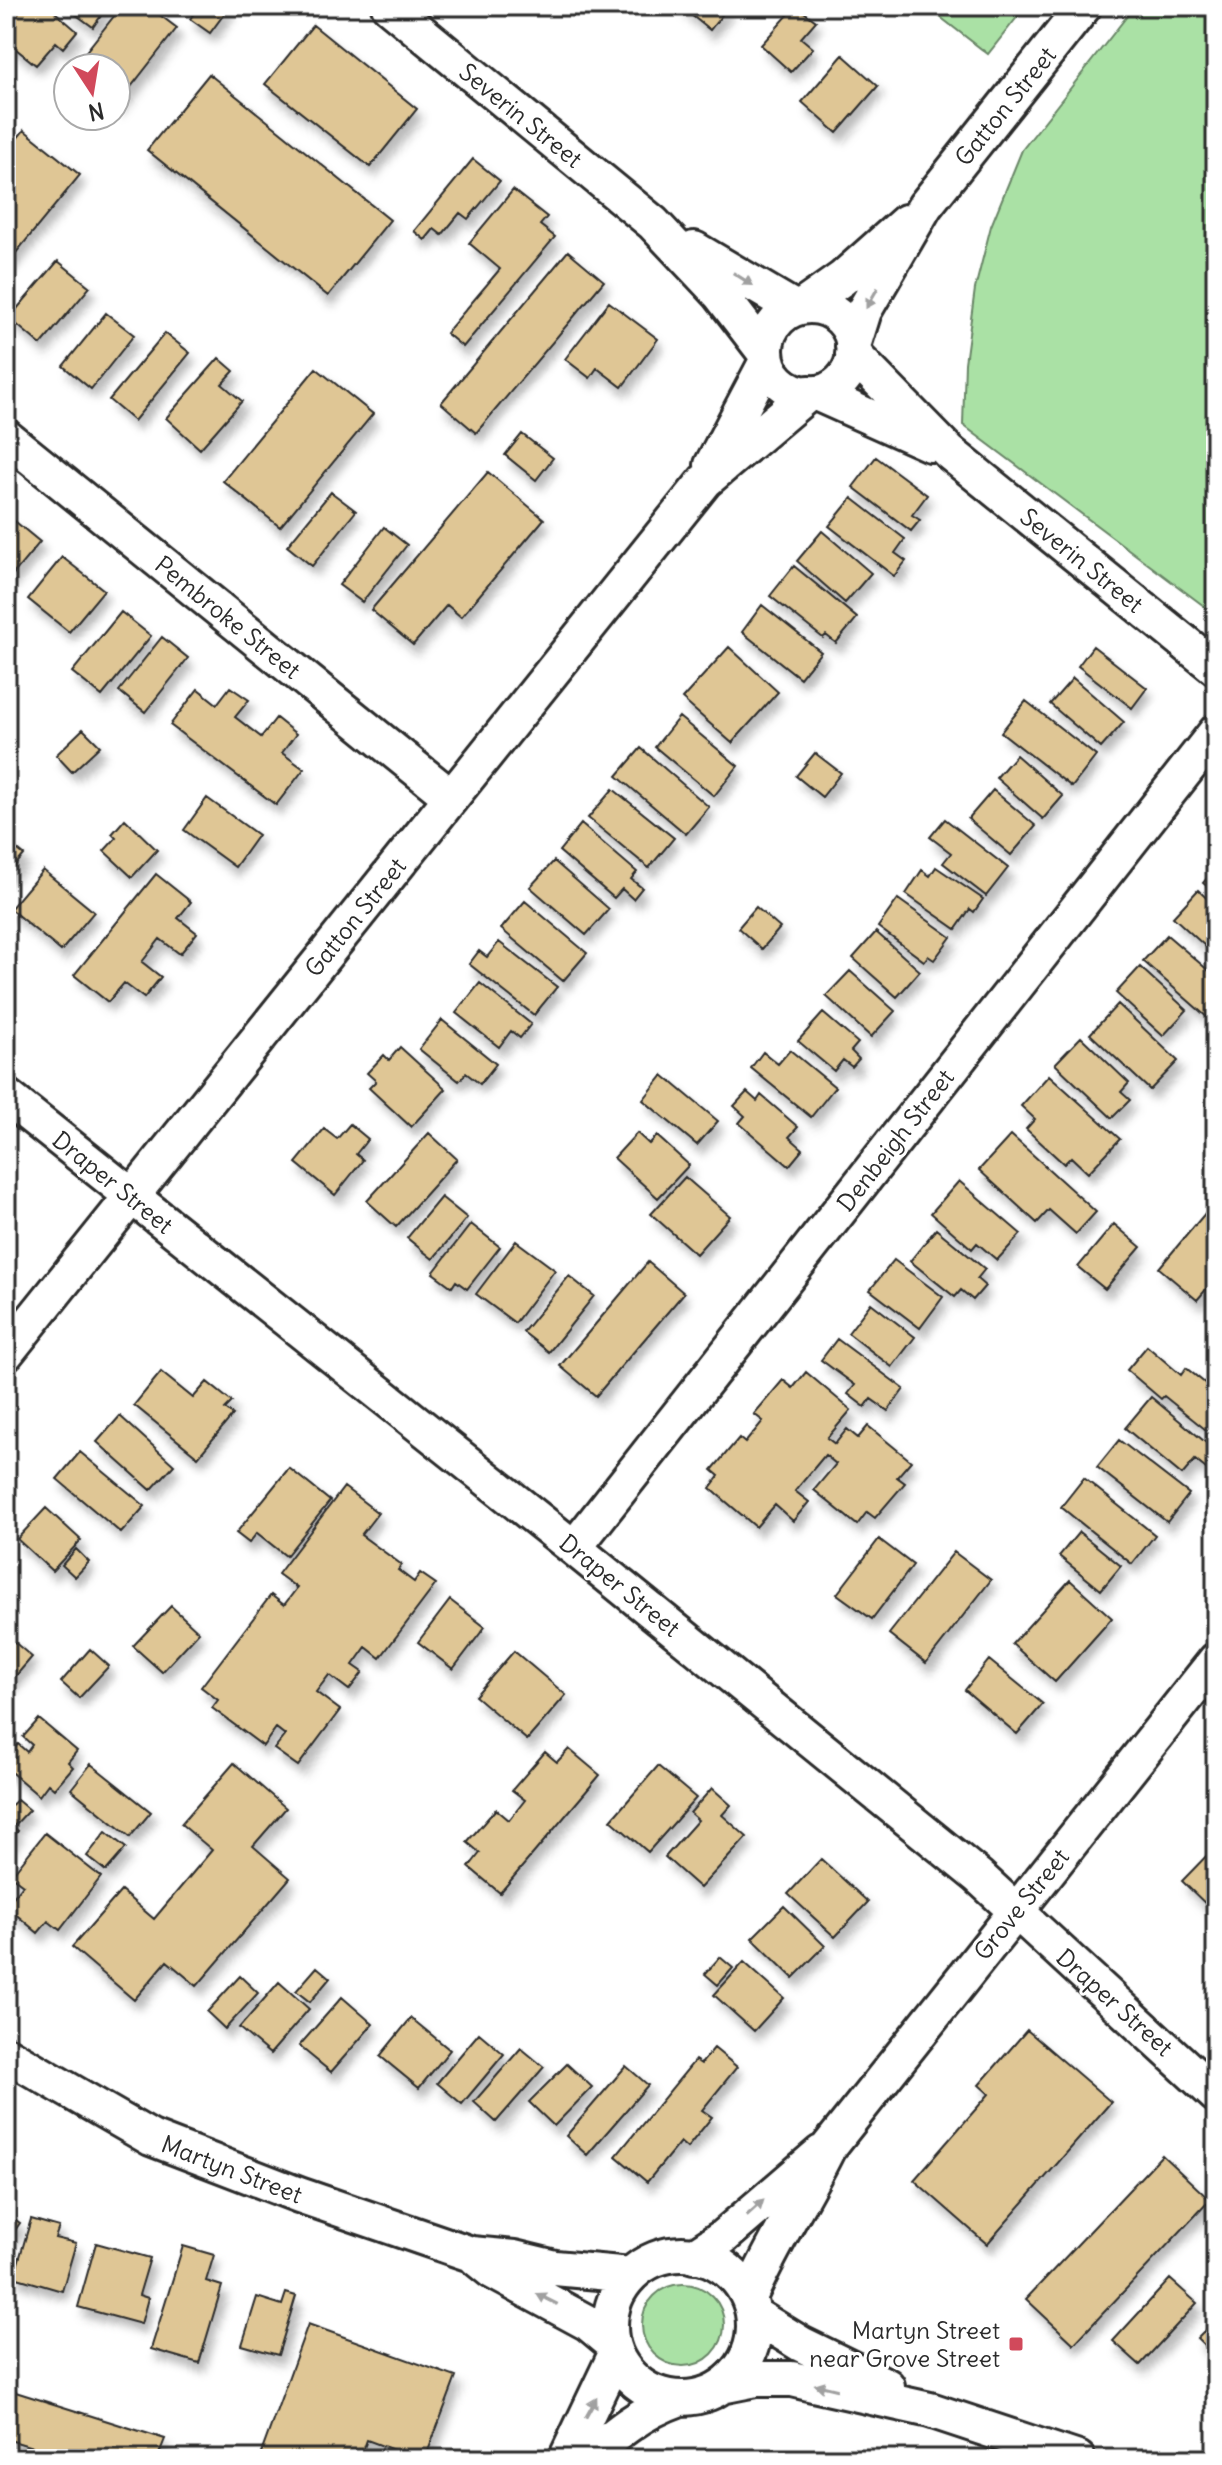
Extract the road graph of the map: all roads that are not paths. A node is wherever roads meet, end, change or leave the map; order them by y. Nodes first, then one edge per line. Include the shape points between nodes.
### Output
1 (389, 6) edge
2 (1084, 6) edge
3 (925, 206) junction
4 (653, 223) junction
5 (798, 308) junction
6 (853, 350) junction
7 (766, 358) junction
8 (813, 393) junction
9 (6, 437) edge
10 (949, 452) junction
11 (705, 481) junction
12 (1216, 668) edge
13 (1216, 732) edge
14 (451, 797) junction
15 (6, 1096) edge
16 (131, 1195) junction
17 (6, 1353) edge
18 (574, 1548) junction
19 (1216, 1660) edge
20 (1015, 1910) junction
21 (6, 2054) edge
22 (1216, 2095) edge
23 (828, 2148) junction
24 (471, 2254) junction
25 (694, 2256) junction
26 (631, 2275) junction
27 (752, 2307) junction
28 (614, 2349) junction
29 (726, 2385) junction
30 (678, 2399) junction
31 (930, 2410) junction
32 (566, 2459) edge
33 (586, 2459) edge
34 (1078, 2459) edge

1 - 4 street, Severin Street
2 - 3 street, Gatton Street
3 - 5 street, Gatton Street via 843,278
3 -> 6 street, Gatton Street via 864,311
4 -> 5 street, Severin Street
4 - 7 street, Severin Street via 720,294
5 - 6 street via 816,306 837,315 850,332
5 - 7 street via 772,327
6 - 8 street via 841,380
6 - 10 street, Severin Street
7 - 8 street via 783,384
7 - 11 street, Gatton Street
8 - 10 street, Severin Street
8 - 11 street, Gatton Street
9 - 14 street, Pembroke Street
10 - 12 street, Severin Street
11 - 14 street, Gatton Street
13 - 18 street, Denbeigh Street
14 - 16 street, Gatton Street
15 - 16 street, Draper Street
16 - 17 street, Gatton Street
16 - 18 street, Draper Street
18 - 20 street, Draper Street
19 - 20 street, Grove Street
20 - 22 street, Draper Street
20 - 23 street, Grove Street
21 - 24 street, Martyn Street via 151,2138
25 -> 23 street, Grove Street
23 - 27 street, Grove Street via 762,2269
24 - 26 street, Martyn Street
28 -> 24 street, Martyn Street via 588,2323
25 - 26 street via 664,2257
25 - 27 street via 726,2268
26 - 28 street via 617,2295 610,2319
27 - 29 street via 754,2338
27 - 31 street via 801,2344
28 - 30 street via 643,2386
32 -> 28 street
29 - 30 street
31 -> 29 street via 792,2379
30 - 33 street via 632,2420
31 - 34 street

